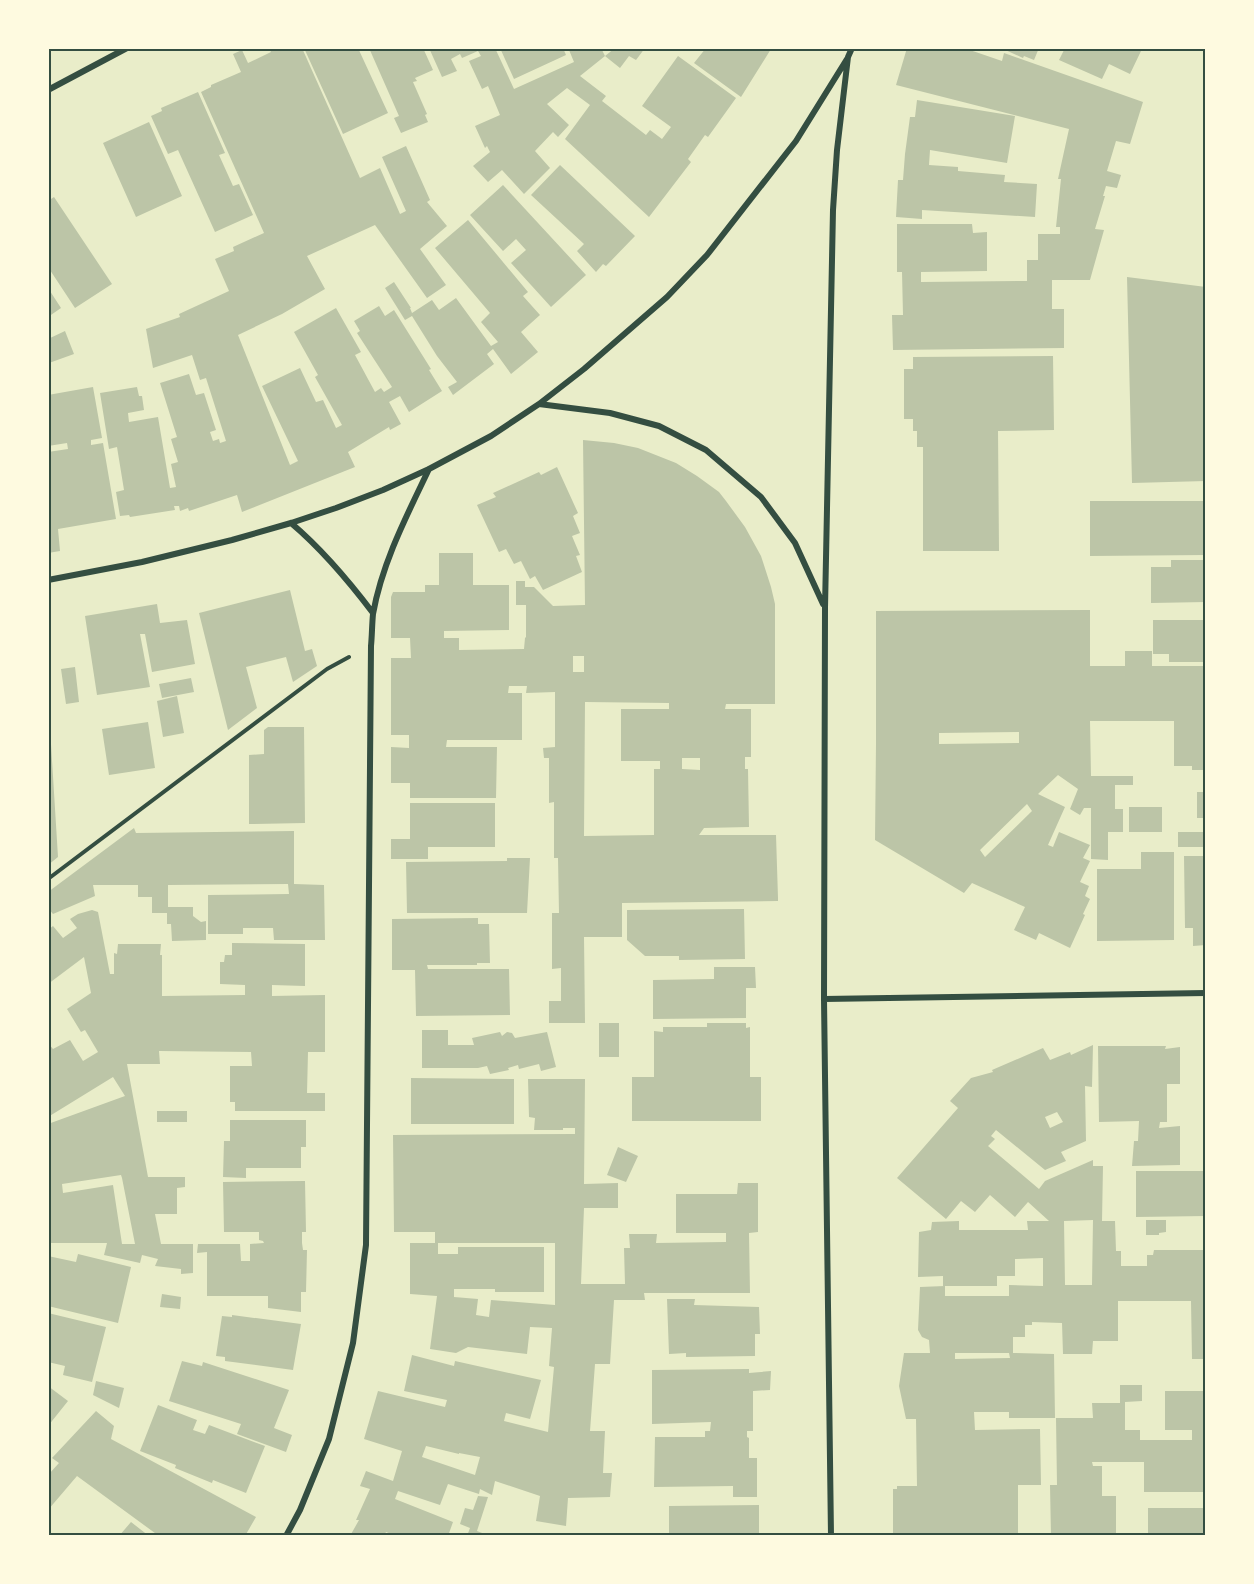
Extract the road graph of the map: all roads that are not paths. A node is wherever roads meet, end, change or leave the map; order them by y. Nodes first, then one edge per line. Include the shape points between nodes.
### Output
1 (127, 48) edge
2 (852, 48) edge
3 (848, 57) junction
4 (48, 90) edge
5 (539, 405) junction
6 (429, 469) junction
7 (291, 523) junction
8 (48, 580) edge
9 (825, 608) junction
10 (374, 614) junction
11 (1206, 993) edge
12 (824, 999) junction
13 (286, 1536) edge
14 (831, 1536) edge

1 - 4 street
2 - 3 street
3 - 5 street via 796,141 707,255 667,297
3 - 9 street via 832,210
5 - 6 street
5 - 9 street via 610,413 659,426 706,450 761,497 795,543
6 - 7 street
6 - 10 street via 395,543
7 - 8 street via 142,562
7 - 10 street via 329,558
9 - 12 street
10 - 13 street via 366,1245 353,1343 329,1439
11 - 12 street
12 - 14 street

